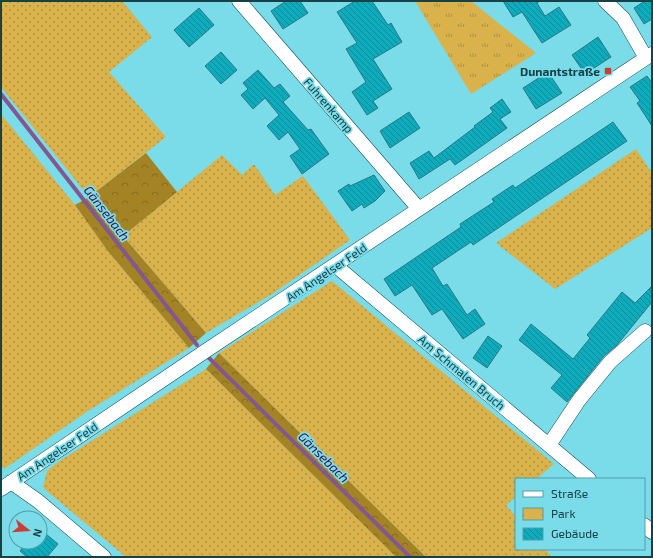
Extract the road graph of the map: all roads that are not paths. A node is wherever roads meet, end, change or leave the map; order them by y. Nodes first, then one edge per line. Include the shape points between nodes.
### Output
1 (239, 1) edge
2 (605, 1) edge
3 (649, 56) edge
4 (418, 210) junction
5 (336, 266) junction
6 (645, 330) dead end
7 (549, 445) junction
8 (588, 478) edge
9 (6, 486) edge
10 (104, 557) edge

1 - 4 street, Fuhrenkamp
2 - 3 street via 623,18
3 - 4 street, Am Angelser Feld
4 - 5 street, Am Angelser Feld
5 - 7 street, Am Schmalen Bruch
5 - 9 street, Am Angelser Feld
6 - 7 street via 610,362 579,400
7 - 8 street, Am Schmalen Bruch
9 - 10 street via 38,500

